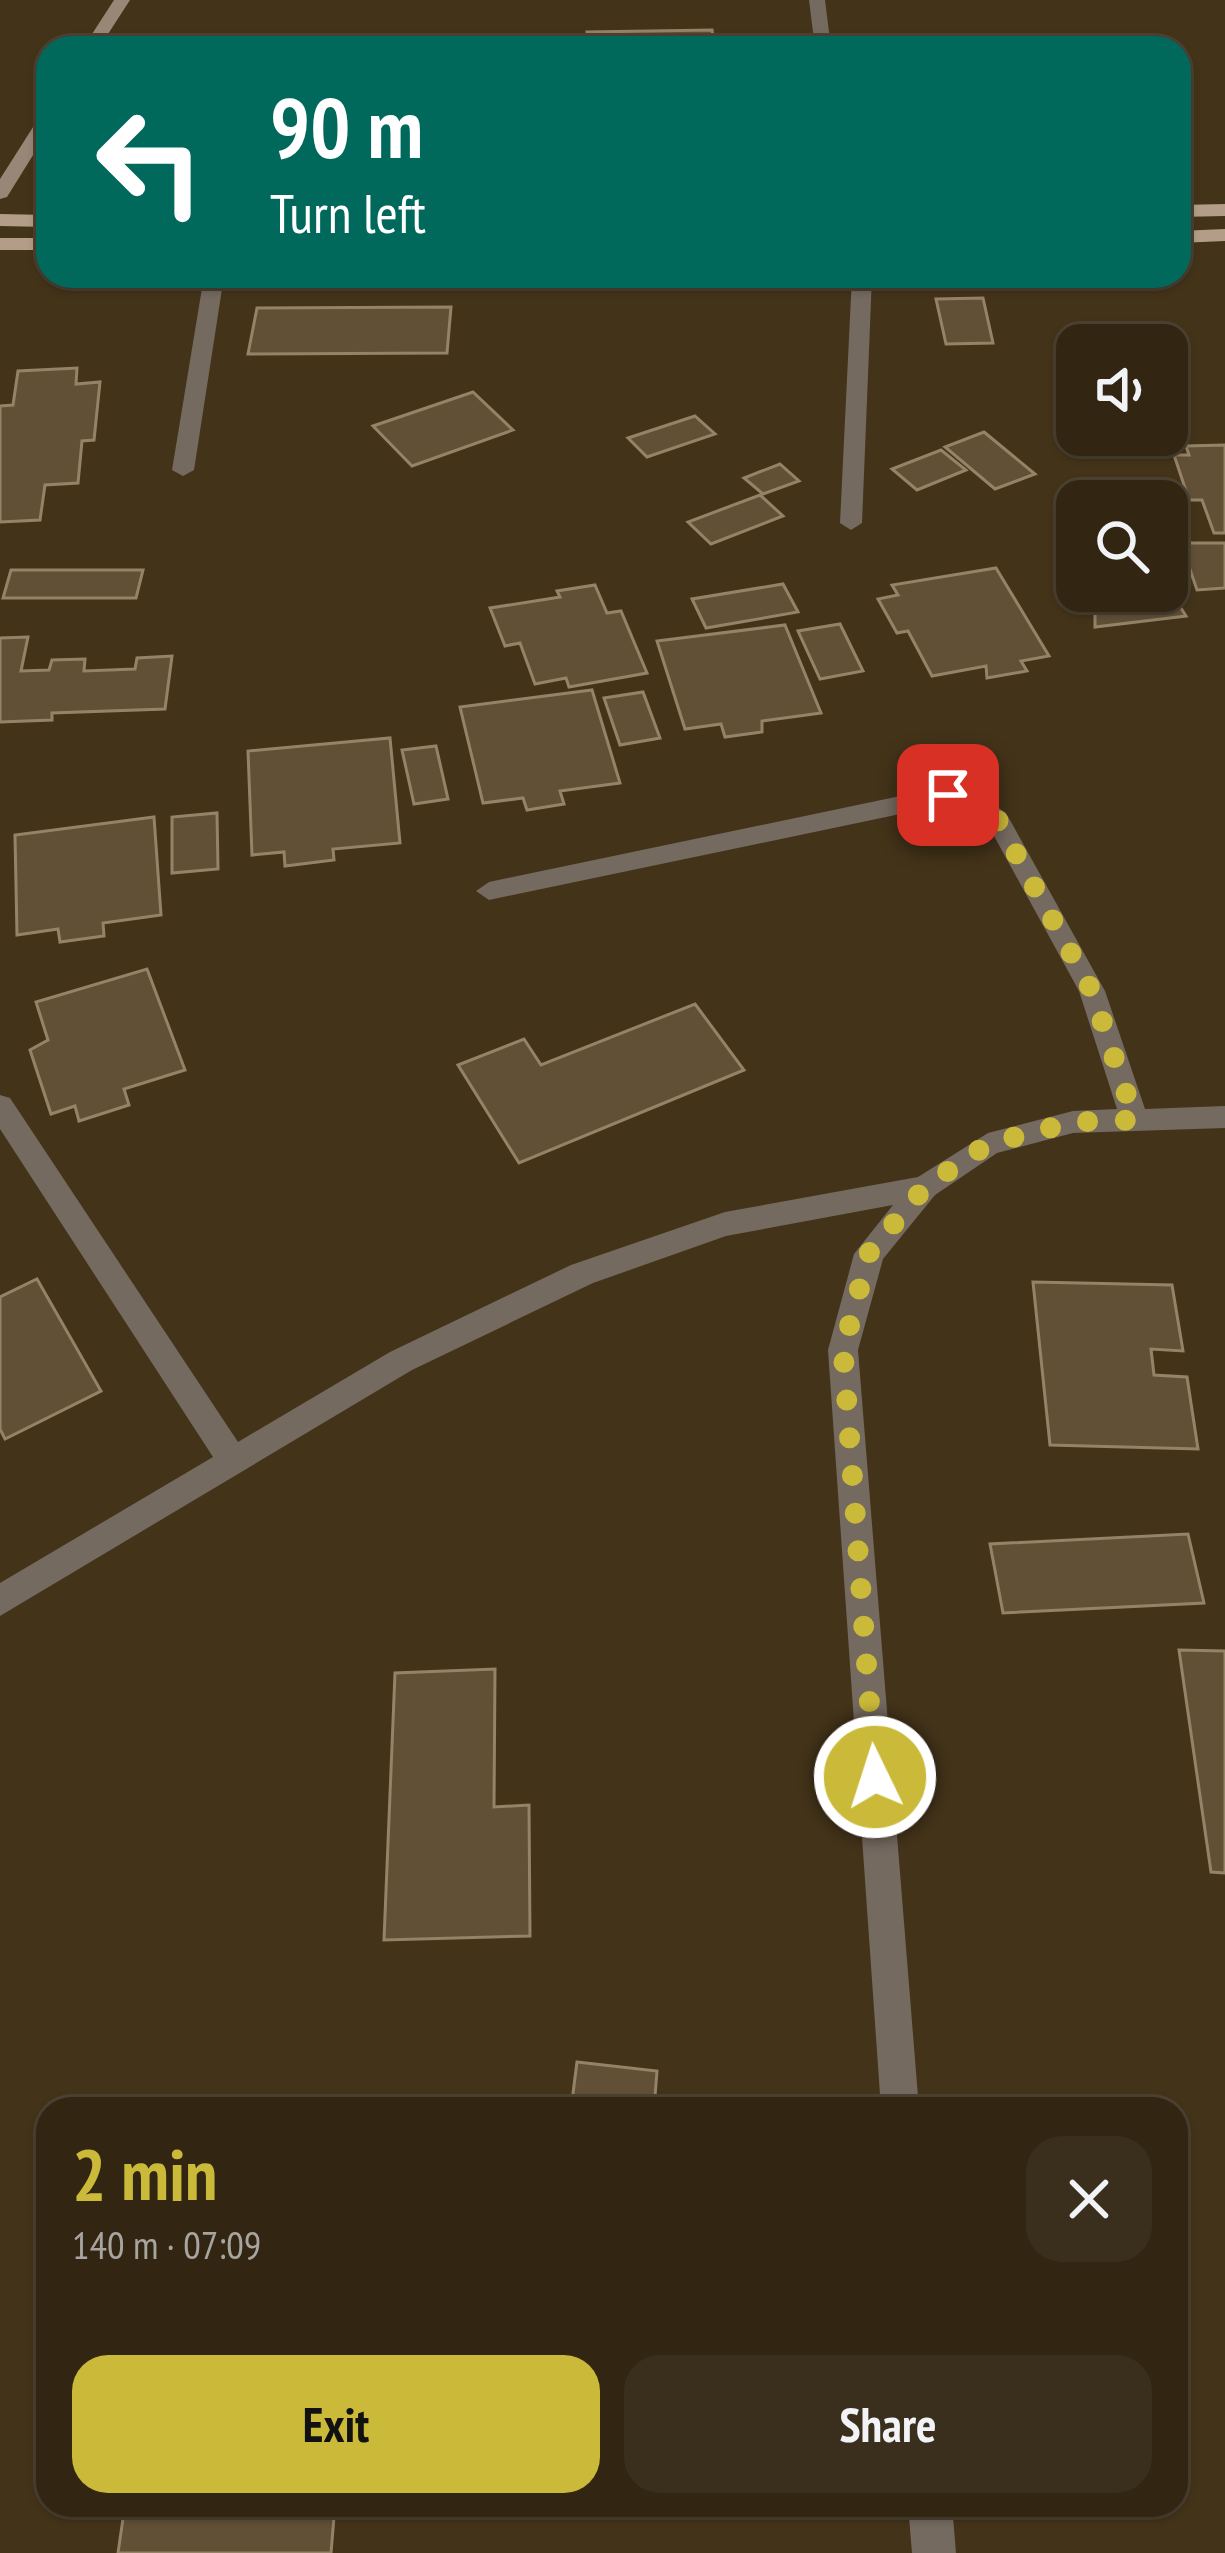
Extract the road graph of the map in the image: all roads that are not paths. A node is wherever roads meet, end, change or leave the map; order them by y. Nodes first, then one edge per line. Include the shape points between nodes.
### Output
1 (122, 0) edge
2 (818, 0) edge
3 (99, 36) edge
4 (822, 36) edge
5 (36, 136) edge
6 (0, 193) edge
7 (1225, 209) edge
8 (1191, 210) edge
9 (0, 220) edge
10 (36, 220) edge
11 (1225, 236) edge
12 (1191, 237) edge
13 (0, 244) edge
14 (36, 244) edge
15 (212, 288) edge
16 (861, 288) edge
17 (183, 470) dead end
18 (851, 523) dead end
19 (489, 891) dead end
20 (0, 1106) edge
21 (1225, 1117) edge
22 (1135, 1120) junction
23 (925, 1187) junction
24 (233, 1461) junction
25 (0, 1601) edge
26 (899, 2097) edge
27 (931, 2517) edge
28 (934, 2553) edge

1 - 3 street
2 - 4 street
5 - 6 street
7 - 8 main road
9 - 10 main road
11 - 12 main road
13 - 14 main road
15 - 17 street
16 - 18 street
19 - 22 street via 948,795 974,802 997,819 1092,991
20 - 24 street
21 - 22 street
22 - 23 street via 1073,1122 988,1144
23 - 24 street via 724,1224 582,1274 401,1361
23 - 26 street via 869,1253 843,1350
24 - 25 street
27 - 28 street

